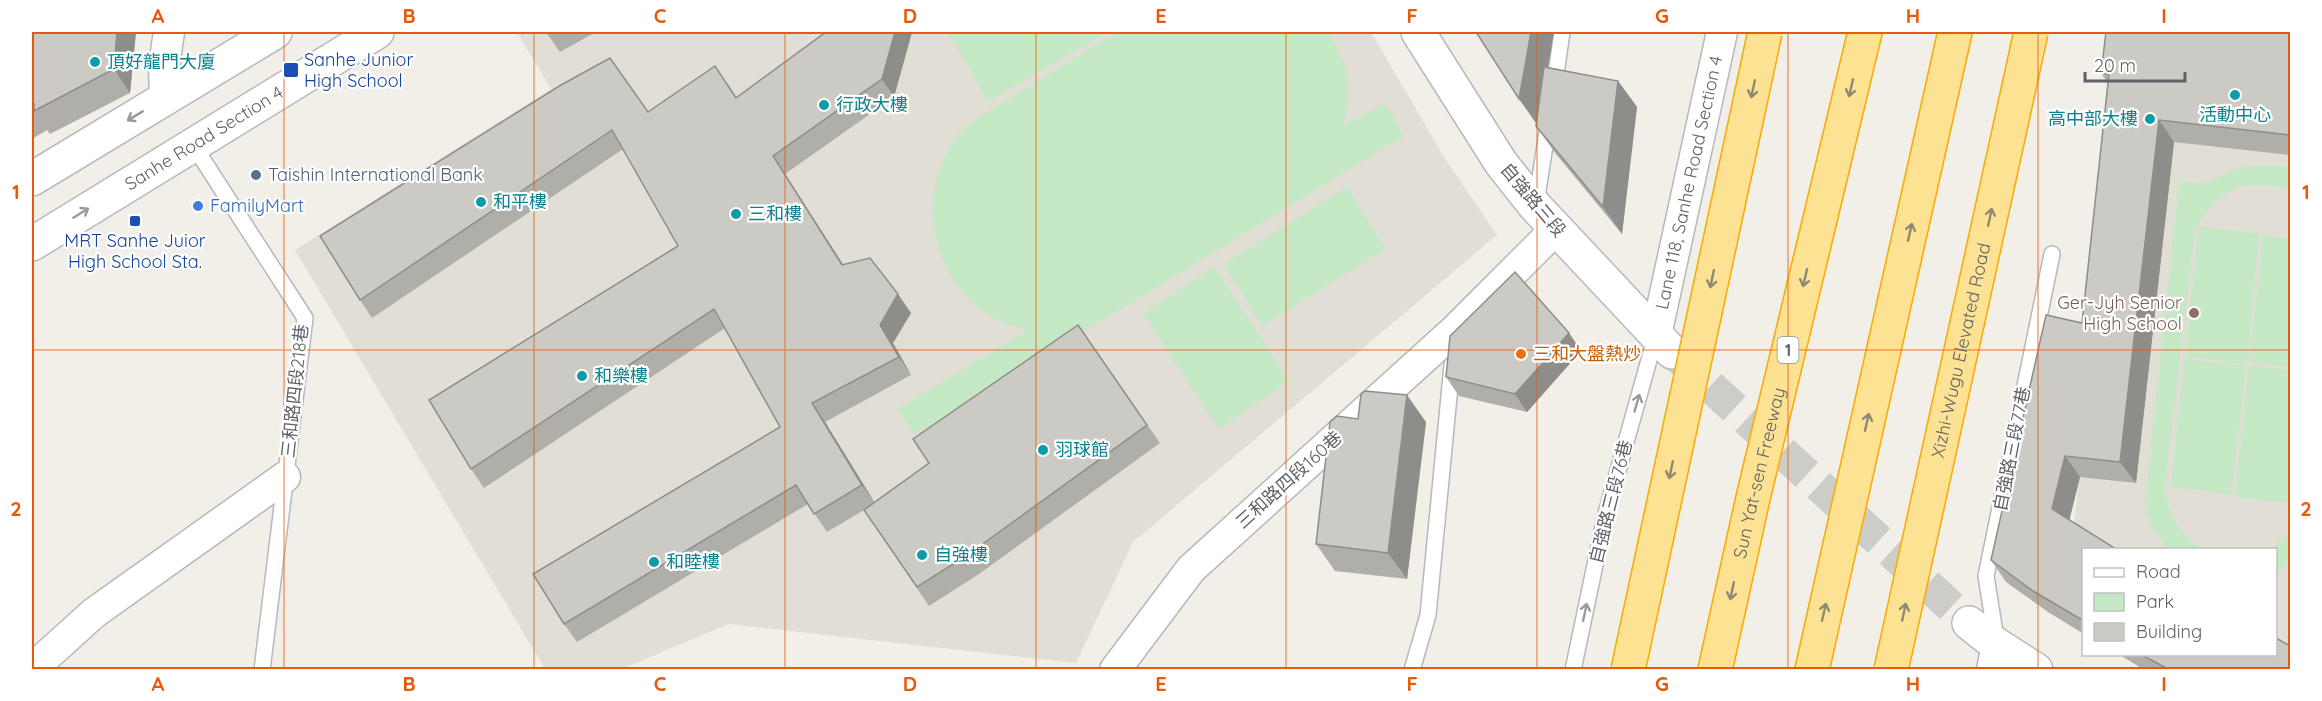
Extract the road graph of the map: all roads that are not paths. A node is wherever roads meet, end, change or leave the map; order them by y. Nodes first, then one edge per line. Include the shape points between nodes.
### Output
1 (169, 32) edge
2 (275, 32) edge
3 (377, 32) edge
4 (1418, 32) edge
5 (1562, 32) edge
6 (1722, 32) edge
7 (1765, 32) edge
8 (1864, 32) edge
9 (1955, 32) edge
10 (2031, 32) edge
11 (165, 98) junction
12 (192, 143) junction
13 (32, 179) edge
14 (1546, 218) junction
15 (32, 244) edge
16 (2052, 254) dead end
17 (1456, 329) junction
18 (1664, 343) junction
19 (285, 477) junction
20 (1970, 623) tunnel mouth
21 (1995, 657) edge
22 (32, 669) edge
23 (262, 669) edge
24 (1114, 669) edge
25 (1412, 669) edge
26 (1573, 669) edge
27 (1628, 669) edge
28 (1715, 669) edge
29 (1812, 669) edge
30 (1891, 669) edge
31 (2036, 669) edge

1 - 11 street
2 - 11 main road
3 - 12 main road, Sanhe Road Section 4
4 - 14 main road, 自強路三段 via 1501,163
5 - 14 lane
6 - 18 street, Lane 118, Sanhe Road Section 4
7 -> 27 highway, bridge
8 -> 28 highway, Sun Yat-sen Freeway / 1
29 -> 9 highway
30 -> 10 highway, Xizhi-Wugu Elevated Road, bridge
11 -> 13 main road
15 -> 12 main road, Sanhe Road Section 4
12 - 19 lane, 三和路四段218巷 via 305,318
14 - 17 street, 三和路四段160巷
14 - 18 main road, 自強路三段
16 - 21 lane, 自強路三段77巷 via 1986,576
17 - 24 street, 三和路四段160巷 via 1191,569
17 - 25 lane via 1428,615
26 -> 18 lane, 自強路三段76巷 via 1605,517
19 - 22 street via 94,613
19 - 23 lane, 三和路四段218巷
20 - 21 main road
21 - 31 main road

